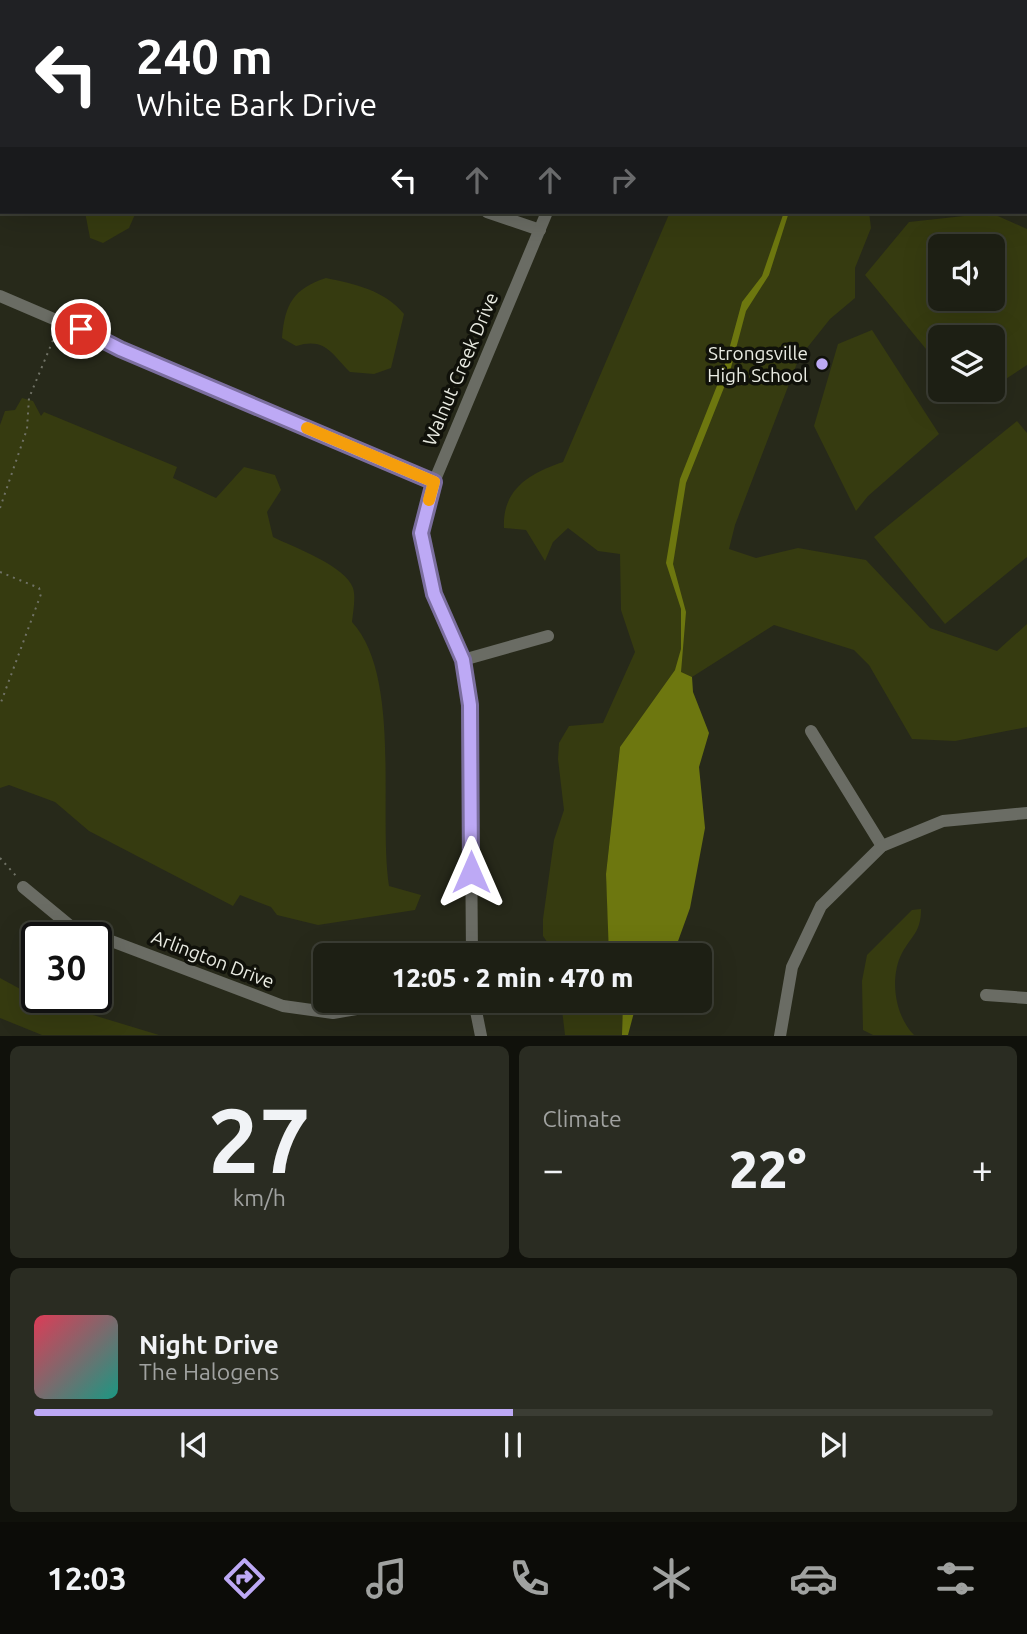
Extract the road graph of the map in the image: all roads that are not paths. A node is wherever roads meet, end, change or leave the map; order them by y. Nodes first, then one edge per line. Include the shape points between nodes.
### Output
1 (493, 214) edge
2 (546, 214) edge
3 (540, 230) junction
4 (0, 296) edge
5 (434, 482) junction
6 (548, 636) dead end
7 (463, 660) junction
8 (811, 731) dead end
9 (1027, 813) edge
10 (882, 846) junction
11 (23, 887) road end
12 (472, 943) edge
13 (986, 995) dead end
14 (1027, 998) edge
15 (313, 1010) edge
16 (476, 1013) edge
17 (481, 1035) edge
18 (780, 1035) edge

1 - 3 street
2 - 3 street, Walnut Creek Drive
3 - 5 street, Walnut Creek Drive
4 - 5 street
5 - 7 street, Walnut Creek Drive via 421,533 434,594
6 - 7 street
7 - 12 street, Walnut Creek Drive via 470,705
8 - 10 street
9 - 10 street via 943,821
10 - 18 street via 821,906 792,967
11 - 15 street, Arlington Drive via 69,925 283,1006
13 - 14 street
16 - 17 street

